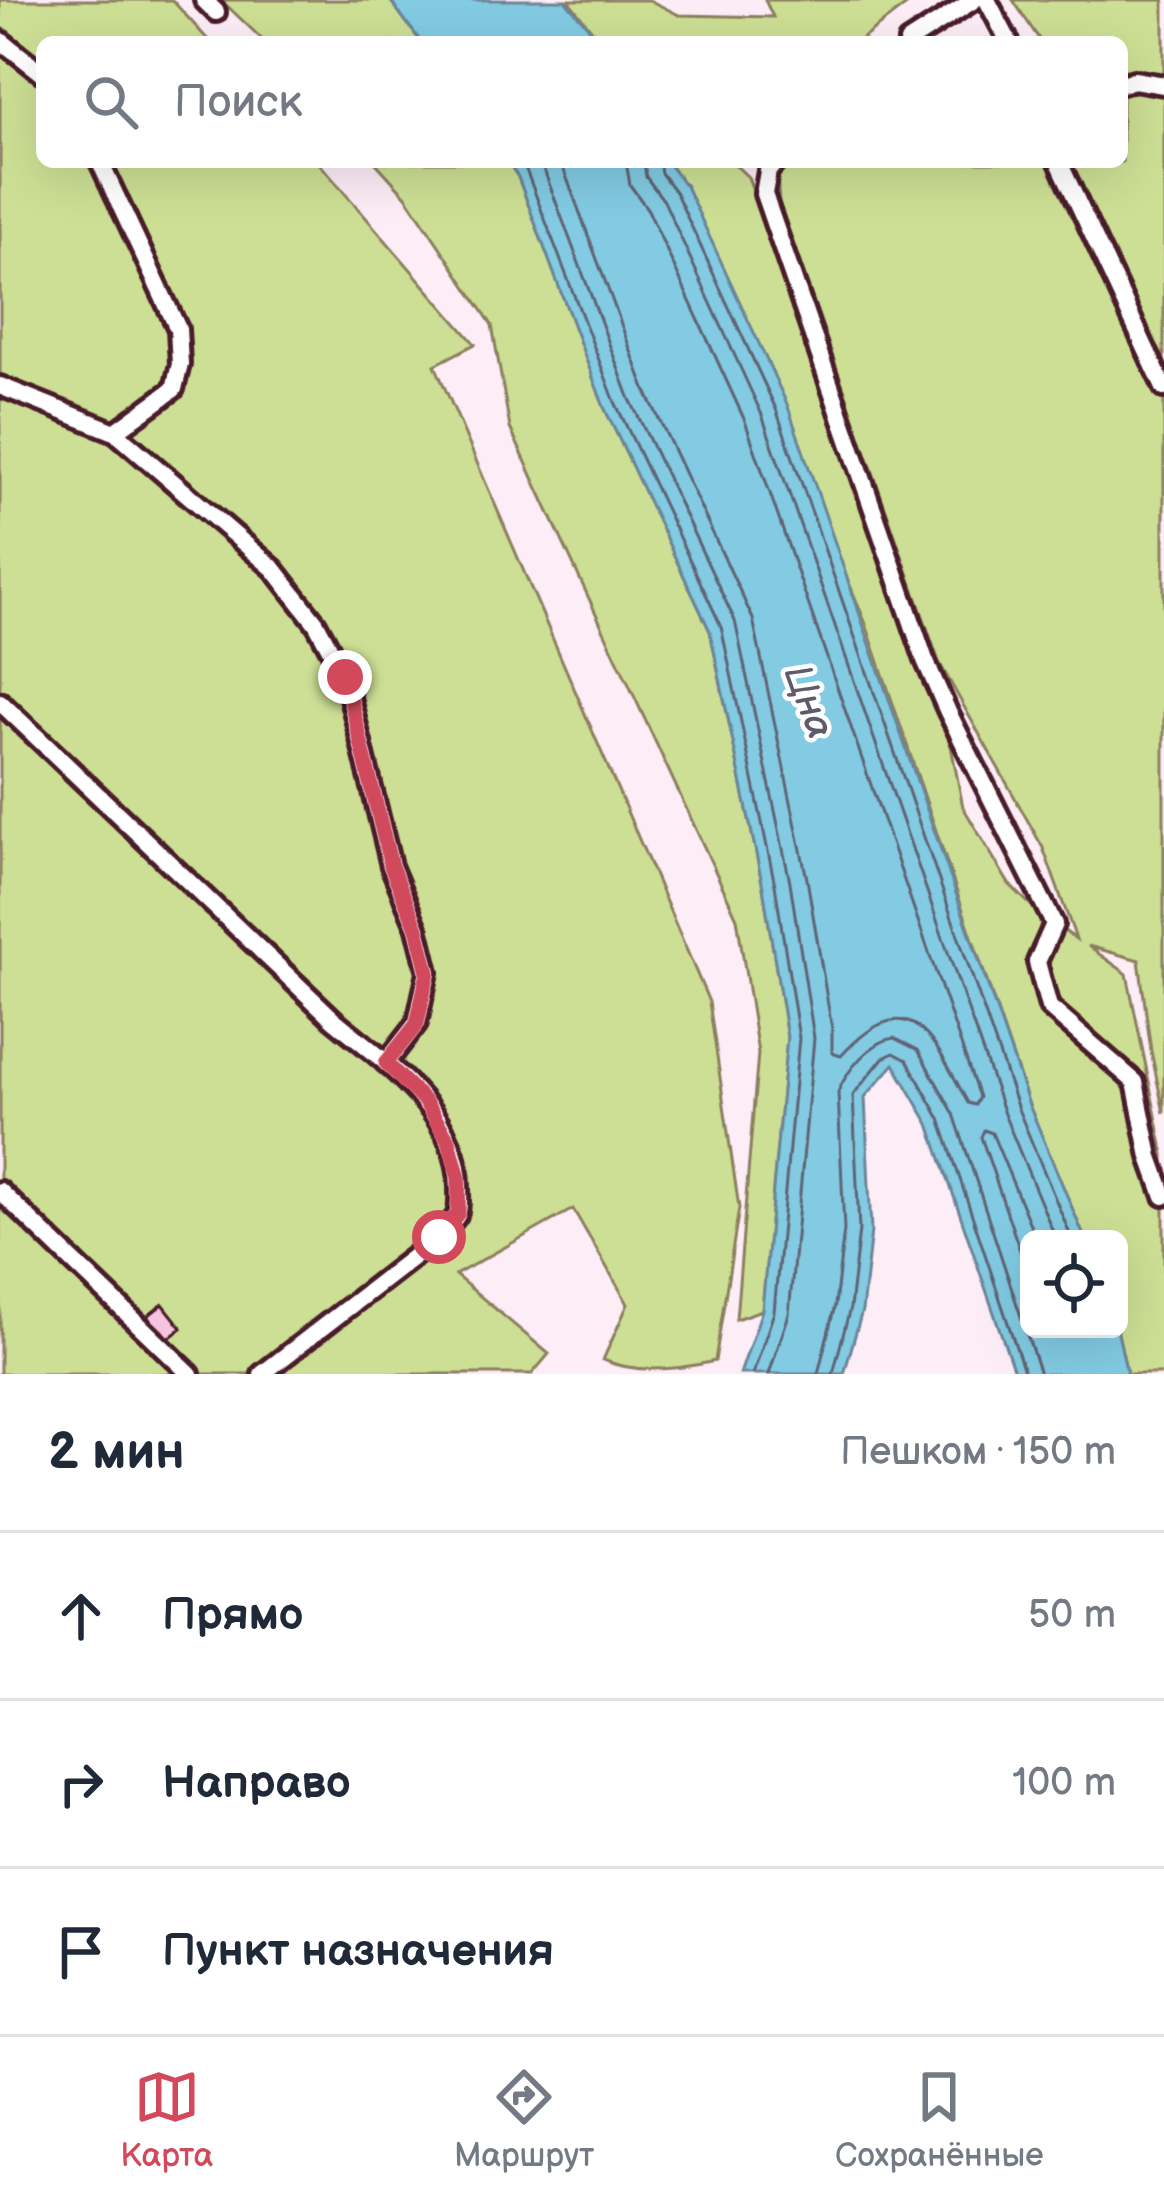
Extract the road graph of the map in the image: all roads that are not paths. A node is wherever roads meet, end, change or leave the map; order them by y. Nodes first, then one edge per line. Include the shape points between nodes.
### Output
1 (974, 0) edge
2 (987, 0) edge
3 (917, 36) edge
4 (1006, 36) edge
5 (0, 40) edge
6 (36, 69) edge
7 (1128, 82) edge
8 (1164, 85) edge
9 (103, 168) edge
10 (771, 168) edge
11 (1062, 168) edge
12 (0, 386) edge
13 (1164, 388) edge
14 (115, 432) junction
15 (0, 702) edge
16 (386, 1063) junction
17 (0, 1191) edge
18 (1164, 1196) edge
19 (190, 1374) edge
20 (262, 1374) edge

1 - 3 lane
2 - 4 lane
5 - 6 lane
7 - 8 lane
9 - 14 lane via 178,329 179,347 174,389
10 - 18 lane via 764,194 926,660 1054,924 1037,962 1049,1007 1135,1082
11 - 13 lane
12 - 14 lane
14 - 16 lane via 274,569 345,677 391,866 428,972 417,1024
15 - 16 lane
16 - 20 lane via 449,1141 458,1213 439,1237
17 - 19 lane

